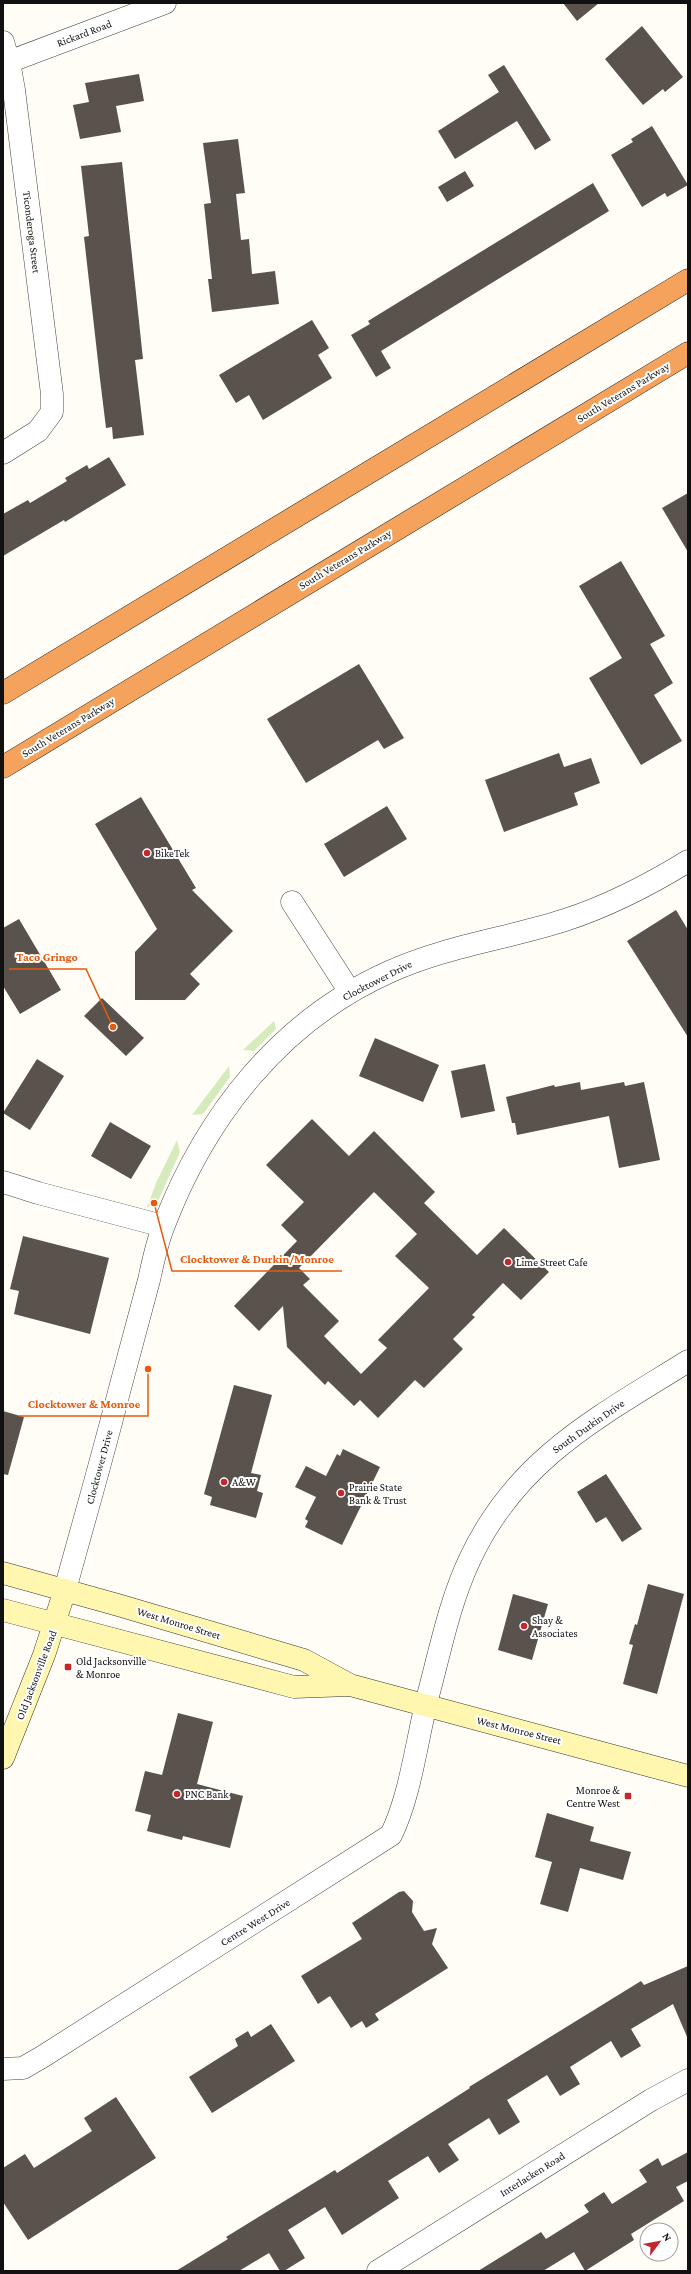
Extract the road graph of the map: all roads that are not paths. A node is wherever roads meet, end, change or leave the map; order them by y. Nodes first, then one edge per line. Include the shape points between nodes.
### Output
1 (165, 3) edge
2 (5, 56) edge
3 (688, 280) edge
4 (688, 353) edge
5 (3, 453) edge
6 (3, 693) edge
7 (3, 767) edge
8 (688, 861) edge
9 (292, 902) dead end
10 (350, 992) junction
11 (3, 1182) edge
12 (163, 1226) junction
13 (688, 1361) edge
14 (3, 1573) edge
15 (65, 1590) junction
16 (3, 1610) edge
17 (55, 1624) junction
18 (350, 1685) junction
19 (425, 1706) junction
20 (3, 1758) edge
21 (688, 1776) edge
22 (3, 2069) edge
23 (688, 2080) edge
24 (378, 2271) edge

1 - 2 street, Rickard Road
2 - 5 street, Ticonderoga Street via 52,394 52,412 38,431
3 - 6 highway
4 - 7 highway, South Veterans Parkway
8 - 10 street, Clocktower Drive via 644,887 592,910 564,920 444,950 387,972
9 - 10 street
10 - 12 street, Clocktower Drive via 281,1043 240,1087 198,1150
11 - 12 street
12 - 15 street, Clocktower Drive
13 - 19 street, South Durkin Drive via 561,1443 534,1467 504,1502 484,1532 460,1581
14 - 15 street, West Monroe Street
15 - 17 street, Old Jacksonville Road
15 - 18 street, West Monroe Street via 304,1660
16 - 17 street, West Monroe Street
17 - 18 street, West Monroe Street via 294,1687
17 - 20 street, Old Jacksonville Road
18 - 19 street, West Monroe Street
19 - 21 street, West Monroe Street
19 - 22 street, Centre West Drive via 403,1803 391,1835 42,2057 23,2068
23 - 24 street, Interlacken Road via 651,2100

